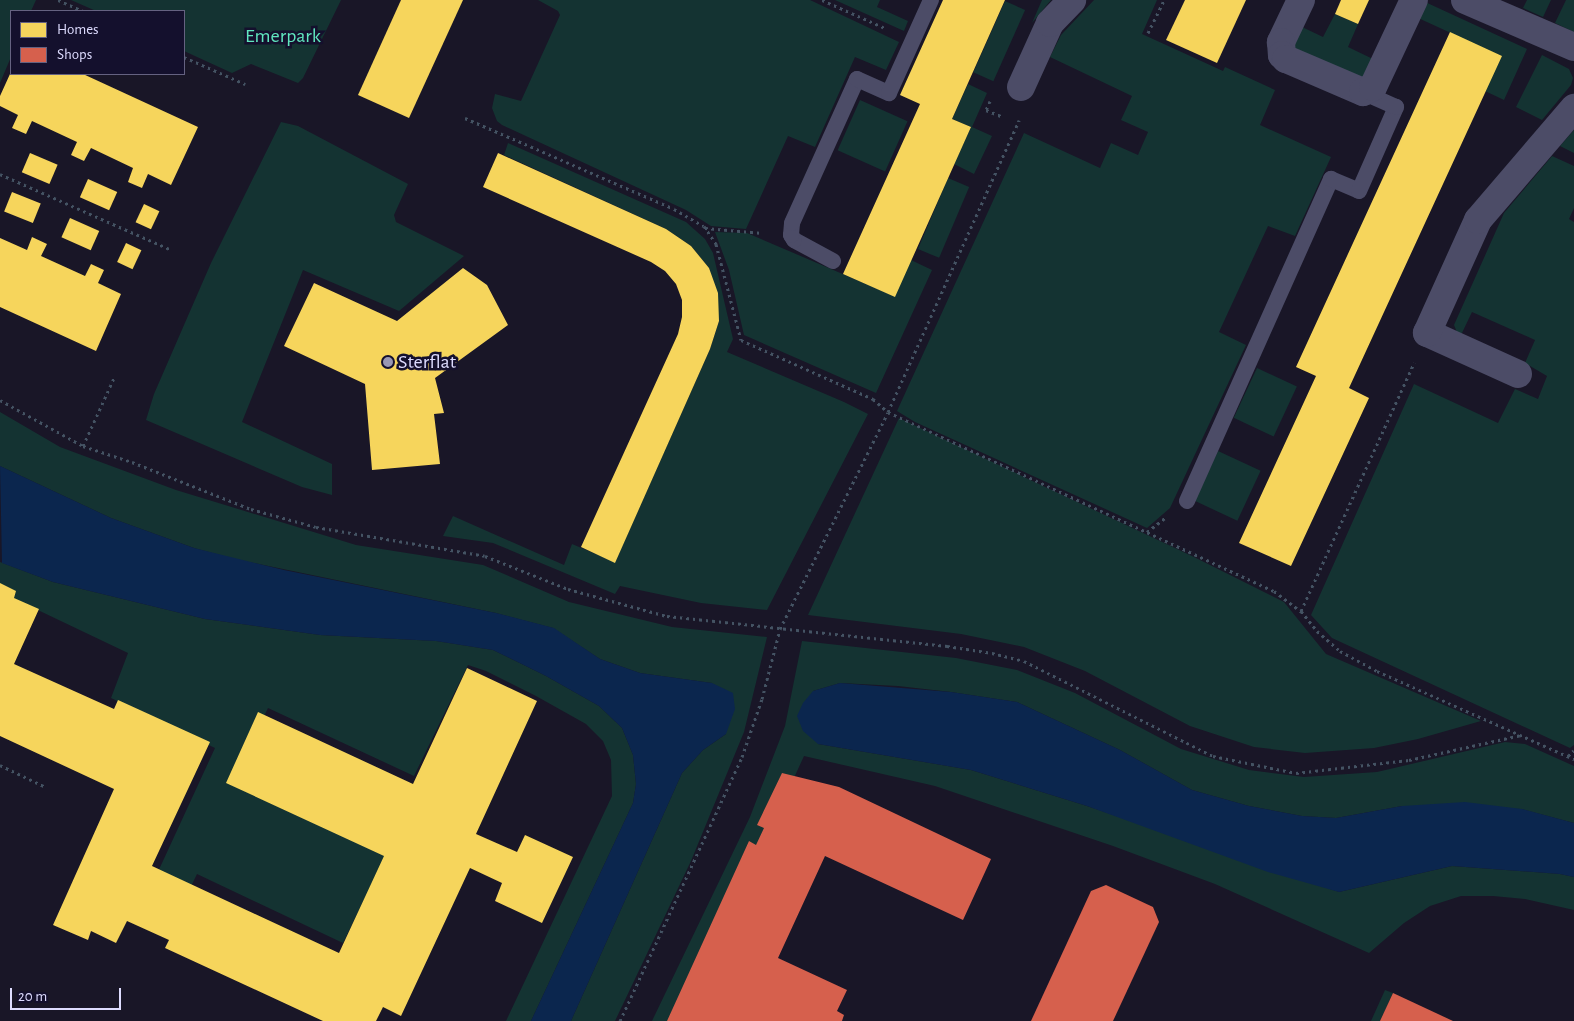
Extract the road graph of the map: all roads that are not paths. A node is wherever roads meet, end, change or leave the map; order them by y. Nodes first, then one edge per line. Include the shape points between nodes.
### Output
1 (931, 0) edge
2 (1072, 0) edge
3 (1301, 0) edge
4 (1414, 0) edge
5 (1465, 0) edge
6 (1574, 47) edge
7 (1021, 87) road end
8 (1364, 92) junction
9 (1574, 108) edge
10 (833, 261) dead end
11 (1518, 374) dead end
12 (1187, 501) dead end

1 - 10 lane via 889,93 857,79 792,224 794,240
2 - 7 street via 1050,24
3 - 8 street via 1281,42 1282,55
4 - 8 street via 1373,88
5 - 6 street
8 - 12 lane via 1396,107 1359,192 1331,179
9 - 11 street via 1478,220 1427,333

